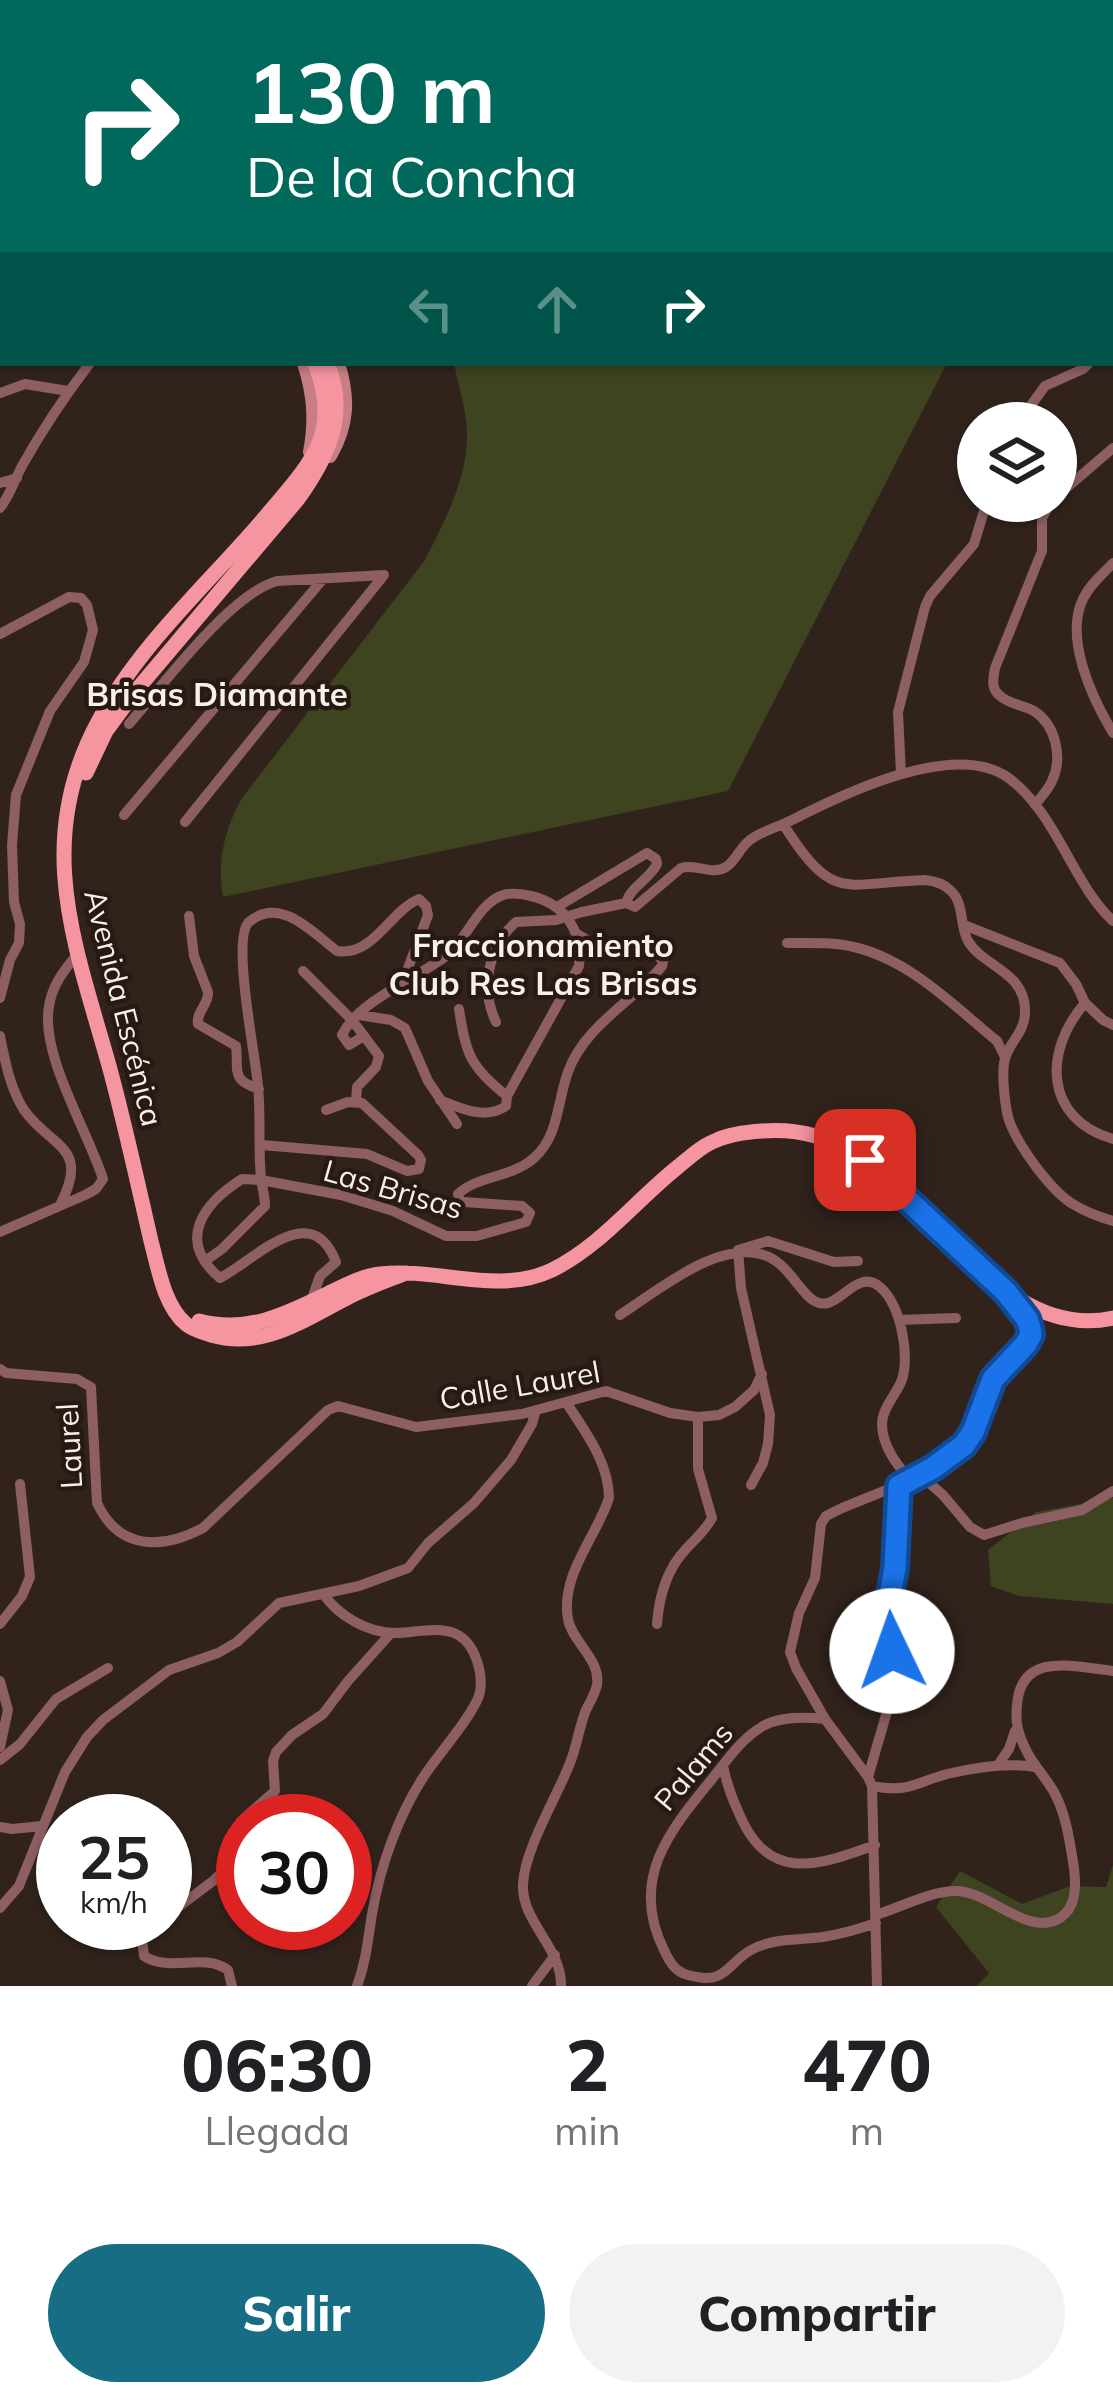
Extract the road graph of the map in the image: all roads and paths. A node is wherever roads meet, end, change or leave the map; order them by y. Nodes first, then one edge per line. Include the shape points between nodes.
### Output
1 (88, 366) edge
2 (305, 366) edge
3 (1086, 366) edge
4 (326, 368) edge
5 (68, 391) junction
6 (0, 393) edge
7 (1033, 402) edge
8 (1113, 448) edge
9 (314, 466) junction
10 (17, 478) junction
11 (1077, 479) edge
12 (0, 483) edge
13 (0, 508) edge
14 (981, 522) edge
15 (1042, 522) edge
16 (1113, 562) edge
17 (323, 578) junction
18 (190, 603) junction
19 (0, 634) edge
20 (172, 647) junction
21 (186, 659) junction
22 (128, 672) junction
23 (129, 724) dead end
24 (1113, 733) edge
25 (901, 774) junction
26 (70, 802) junction
27 (1035, 805) junction
28 (124, 815) dead end
29 (184, 822) dead end
30 (783, 824) junction
31 (626, 903) junction
32 (556, 914) junction
33 (189, 916) dead end
34 (1113, 920) edge
35 (964, 925) junction
36 (577, 934) junction
37 (788, 943) dead end
38 (600, 947) junction
39 (76, 956) junction
40 (578, 966) junction
41 (303, 971) dead end
42 (402, 984) junction
43 (0, 998) edge
44 (1085, 1003) junction
45 (459, 1009) dead end
46 (355, 1018) junction
47 (496, 1022) dead end
48 (1113, 1025) edge
49 (0, 1036) edge
50 (1005, 1057) junction
51 (259, 1089) junction
52 (507, 1096) junction
53 (440, 1100) junction
54 (356, 1102) junction
55 (326, 1110) dead end
56 (457, 1124) dead end
57 (1113, 1139) edge
58 (261, 1151) junction
59 (242, 1179) junction
60 (261, 1180) junction
61 (289, 1187) junction
62 (265, 1206) junction
63 (59, 1207) junction
64 (1113, 1222) edge
65 (0, 1232) edge
66 (738, 1250) junction
67 (205, 1261) junction
68 (858, 1262) dead end
69 (1006, 1292) junction
70 (310, 1310) junction
71 (620, 1315) dead end
72 (956, 1318) dead end
73 (1113, 1318) edge
74 (899, 1320) junction
75 (0, 1369) edge
76 (762, 1374) junction
77 (566, 1402) junction
78 (338, 1406) joint
79 (536, 1410) junction
80 (698, 1417) junction
81 (910, 1481) junction
82 (20, 1484) dead end
83 (751, 1485) dead end
84 (1113, 1491) edge
85 (324, 1595) junction
86 (0, 1624) edge
87 (657, 1624) dead end
88 (392, 1633) junction
89 (108, 1668) dead end
90 (1113, 1671) edge
91 (0, 1681) edge
92 (825, 1719) junction
93 (1016, 1728) junction
94 (0, 1747) edge
95 (0, 1760) edge
96 (723, 1765) junction
97 (998, 1765) junction
98 (1035, 1767) junction
99 (870, 1782) junction
100 (56, 1794) edge
101 (0, 1826) edge
102 (36, 1827) edge
103 (36, 1842) edge
104 (875, 1845) junction
105 (192, 1897) edge
106 (0, 1908) edge
107 (876, 1919) junction
108 (143, 1950) edge
109 (555, 1955) junction
110 (232, 1986) edge
111 (357, 1986) edge
112 (532, 1986) edge
113 (561, 1986) edge
114 (877, 1986) edge

1 - 5 street
2 - 9 street via 316,418
3 - 7 street via 1045,386
4 - 9 main road via 337,415 329,448
5 - 6 street via 25,384
5 - 10 street
8 - 11 street
9 - 18 main road, Avenida Escénica
9 - 20 main road via 260,545
10 - 12 street
10 - 13 street
14 - 25 street via 974,544 925,607 898,712
15 - 27 street via 1042,551 993,684 1044,719 1054,740 1055,775
16 - 24 street via 1085,593 1076,632
17 - 21 street via 264,585
17 - 28 street
17 - 29 street via 384,575
18 - 20 main road
18 - 22 main road, Avenida Escénica
19 - 43 street via 69,597 87,605 93,630 85,662 50,711 16,795 19,943
20 - 21 street
20 - 22 main road
20 - 26 main road via 106,731
21 - 23 street
22 - 26 main road, Avenida Escénica via 96,724
25 - 27 street via 986,768 1011,779
25 - 30 street
26 - 39 main road, Avenida Escénica via 63,866
27 - 34 street
30 - 31 street via 746,842 722,870 681,868 641,904
30 - 35 street via 827,878 848,885 935,881 958,898
31 - 32 street, bridge
31 - 32 street via 654,871 652,855 642,854
32 - 36 street via 567,916
32 - 42 street via 525,894 502,896 449,954
32 - 47 street via 516,922 500,940 488,979
33 - 51 street via 208,992 198,1024 236,1046 239,1078
35 - 44 street via 1060,963
35 - 50 street via 970,944 1022,994 1021,1035
36 - 38 street, Las Brisas
36 - 40 street
37 - 50 street via 852,947 904,967 997,1041
38 - 40 street
38 - 61 street, Las Brisas via 654,952 662,966 584,1043 546,1145 510,1173 458,1194 464,1202 522,1206 526,1222 446,1236 393,1211
39 - 63 street via 49,1003 50,1038 103,1179
39 - 70 main road, Avenida Escénica via 157,1263 179,1316 193,1328 247,1340 289,1329
40 - 52 street
41 - 46 street
42 - 46 street
42 - 51 street via 428,916 419,899 345,953 290,915 249,922 244,977
44 - 48 street
44 - 57 street via 1061,1040 1058,1087 1068,1111
45 - 52 street via 467,1053
46 - 53 street via 405,1028
46 - 54 street via 379,1056
49 - 63 street via 14,1092 70,1160
50 - 64 street via 1010,1123 1039,1173 1068,1201
51 - 58 street
52 - 53 street via 494,1113
53 - 56 street
54 - 55 street
54 - 58 street via 418,1155 419,1169 367,1154
58 - 59 street
58 - 60 street
59 - 60 street, Las Brisas
59 - 67 street via 206,1207 198,1234
60 - 61 street, Las Brisas
60 - 62 street
61 - 62 street
62 - 67 street
63 - 65 street
66 - 68 street via 769,1241
66 - 71 street
66 - 74 street via 780,1264 823,1305 873,1282
66 - 76 street
67 - 70 street via 220,1278 283,1238 311,1234 336,1259 320,1276
69 - 70 main road, Avenida Escénica via 865,1160 839,1143 778,1130 716,1140 548,1272 499,1281 406,1274
69 - 73 main road, Avenida Escénica via 1069,1320
69 - 81 street via 1031,1335 993,1379 964,1445
72 - 74 street
74 - 81 street via 903,1379 882,1426
75 - 78 street, Laurel via 91,1387 98,1503 120,1534 143,1542 202,1528
76 - 80 street via 735,1407
76 - 83 street via 771,1432
77 - 79 street, Calle Laurel
77 - 80 street, Calle Laurel via 606,1391
77 - 109 street via 594,1446 609,1498 567,1602 569,1625 596,1668 596,1691 523,1885 525,1904
78 - 79 street, Calle Laurel via 416,1427
79 - 85 street via 498,1476 408,1568
80 - 87 street via 698,1468 712,1517 668,1578
81 - 84 street via 943,1495 984,1535 1082,1510
81 - 92 street via 826,1516 818,1532 814,1578 790,1652
81 - 99 street via 884,1627 896,1688
82 - 86 street via 30,1577
85 - 88 street via 360,1624
85 - 100 street via 279,1603 237,1642 169,1670 116,1709 87,1737
88 - 105 street via 323,1714 276,1752 275,1791 241,1820 225,1872
88 - 111 street via 461,1636 481,1688 393,1840
89 - 95 street via 56,1699
90 - 93 street via 1061,1664 1029,1674
91 - 94 street via 8,1710
92 - 96 street, Palams via 777,1720
92 - 99 street
93 - 97 street
93 - 98 street
96 - 104 street via 744,1827 776,1861 805,1864
96 - 107 street, Palams via 672,1828 650,1883 651,1914 676,1970 725,1974 751,1950
97 - 98 street
97 - 99 street via 904,1790
98 - 107 street via 1055,1793 1070,1846 1075,1897 1061,1917 1019,1918 956,1891
99 - 104 street
101 - 102 street
103 - 106 street via 19,1886
104 - 107 street
107 - 114 street
108 - 110 street via 149,1961 214,1962 228,1970
109 - 112 street
109 - 113 street

